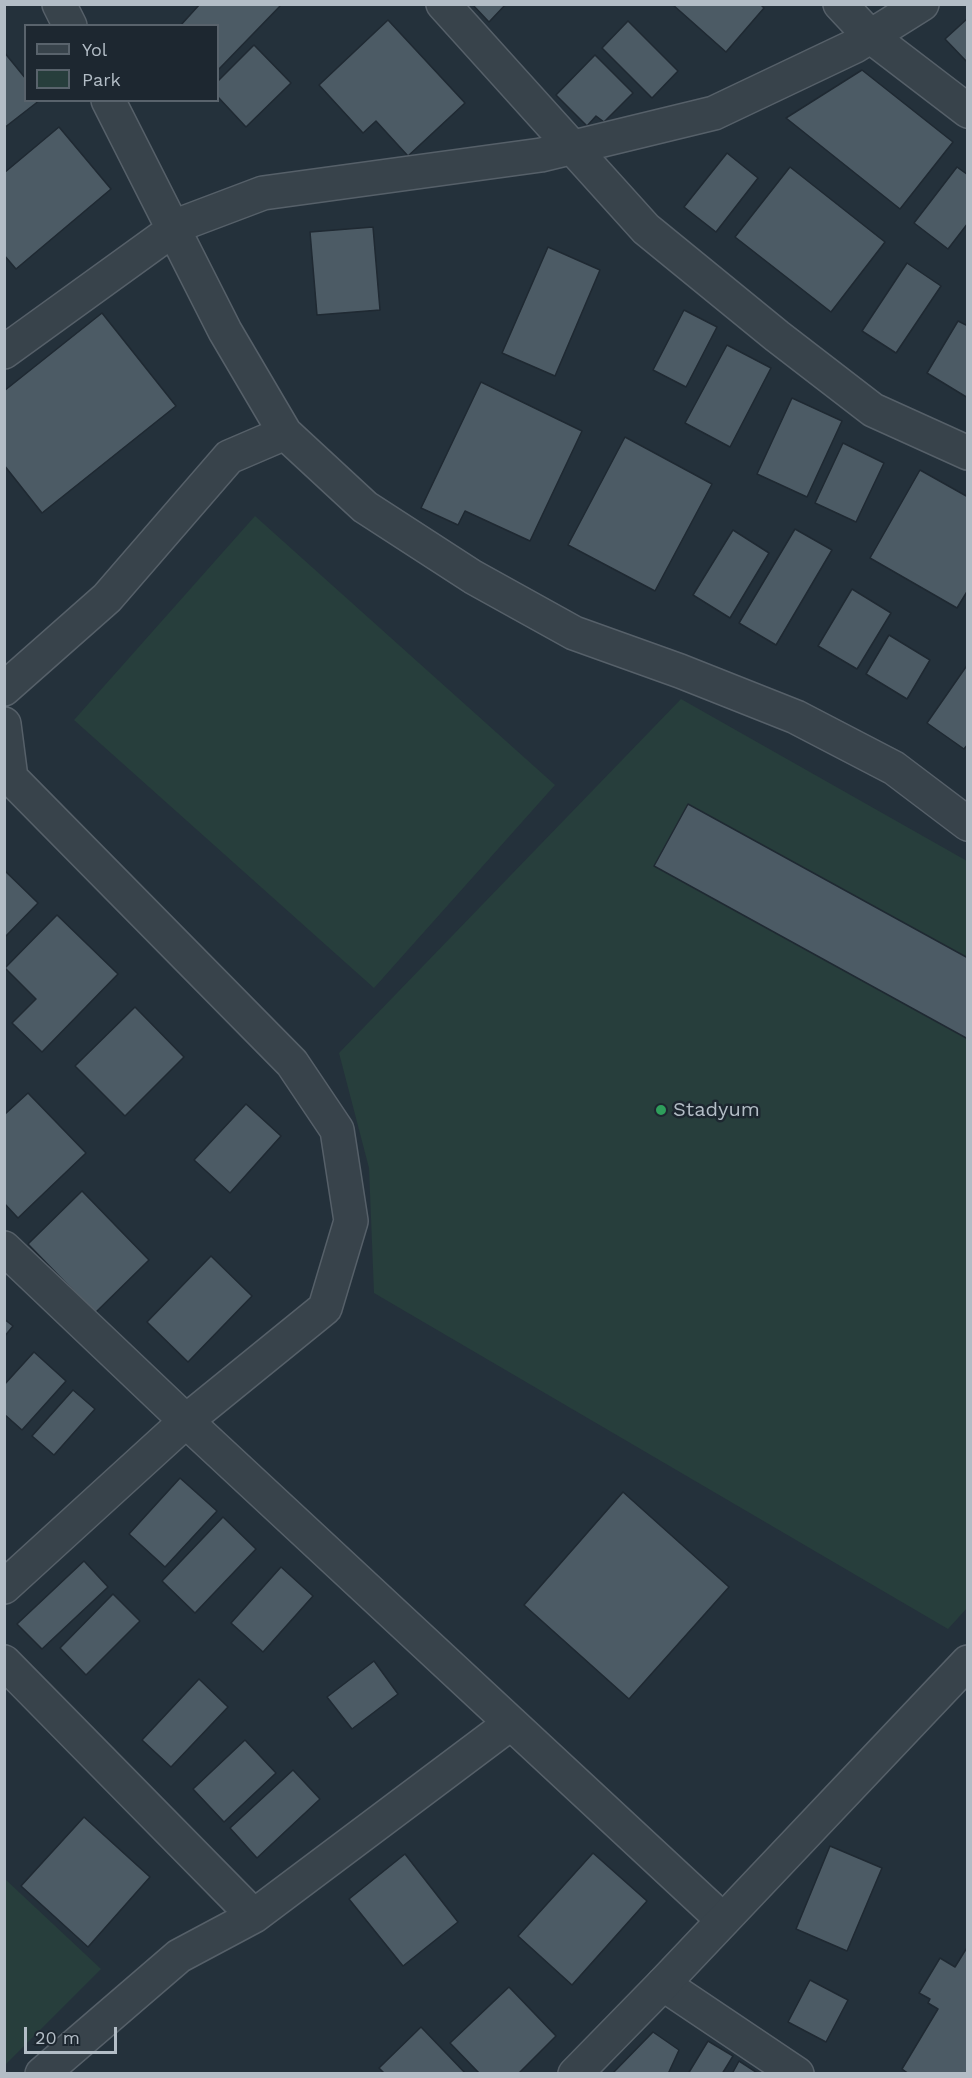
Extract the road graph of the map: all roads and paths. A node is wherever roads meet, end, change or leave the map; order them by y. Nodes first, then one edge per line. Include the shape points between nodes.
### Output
1 (59, 4) edge
2 (443, 4) edge
3 (840, 4) edge
4 (922, 4) edge
5 (69, 24) edge
6 (870, 36) junction
7 (109, 102) edge
8 (968, 111) edge
9 (571, 148) junction
10 (173, 230) junction
11 (4, 352) edge
12 (285, 434) junction
13 (968, 453) edge
14 (4, 689) edge
15 (4, 724) edge
16 (968, 824) edge
17 (4, 1248) edge
18 (186, 1421) junction
19 (4, 1587) edge
20 (4, 1662) edge
21 (968, 1662) edge
22 (511, 1723) junction
23 (254, 1916) junction
24 (723, 1920) junction
25 (663, 1984) junction
26 (42, 2073) edge
27 (574, 2073) edge
28 (797, 2073) edge

1 - 5 street
2 - 9 street
3 - 6 street
4 - 6 street
6 - 8 street
6 - 9 street via 714,113
7 - 10 street
9 - 10 street via 263,193
9 - 13 street via 646,229 873,410
10 - 11 street
10 - 12 street via 225,331
12 - 14 street via 229,457 107,598
12 - 16 street via 365,507 473,577 574,633 796,717 894,768
15 - 18 street via 11,778 292,1063 337,1130 351,1221 326,1308
17 - 18 street
18 - 19 street
18 - 22 street
20 - 23 street
21 - 24 street
22 - 23 street
22 - 24 street
23 - 26 street via 179,1956
24 - 25 street
25 - 27 street
25 - 28 street

